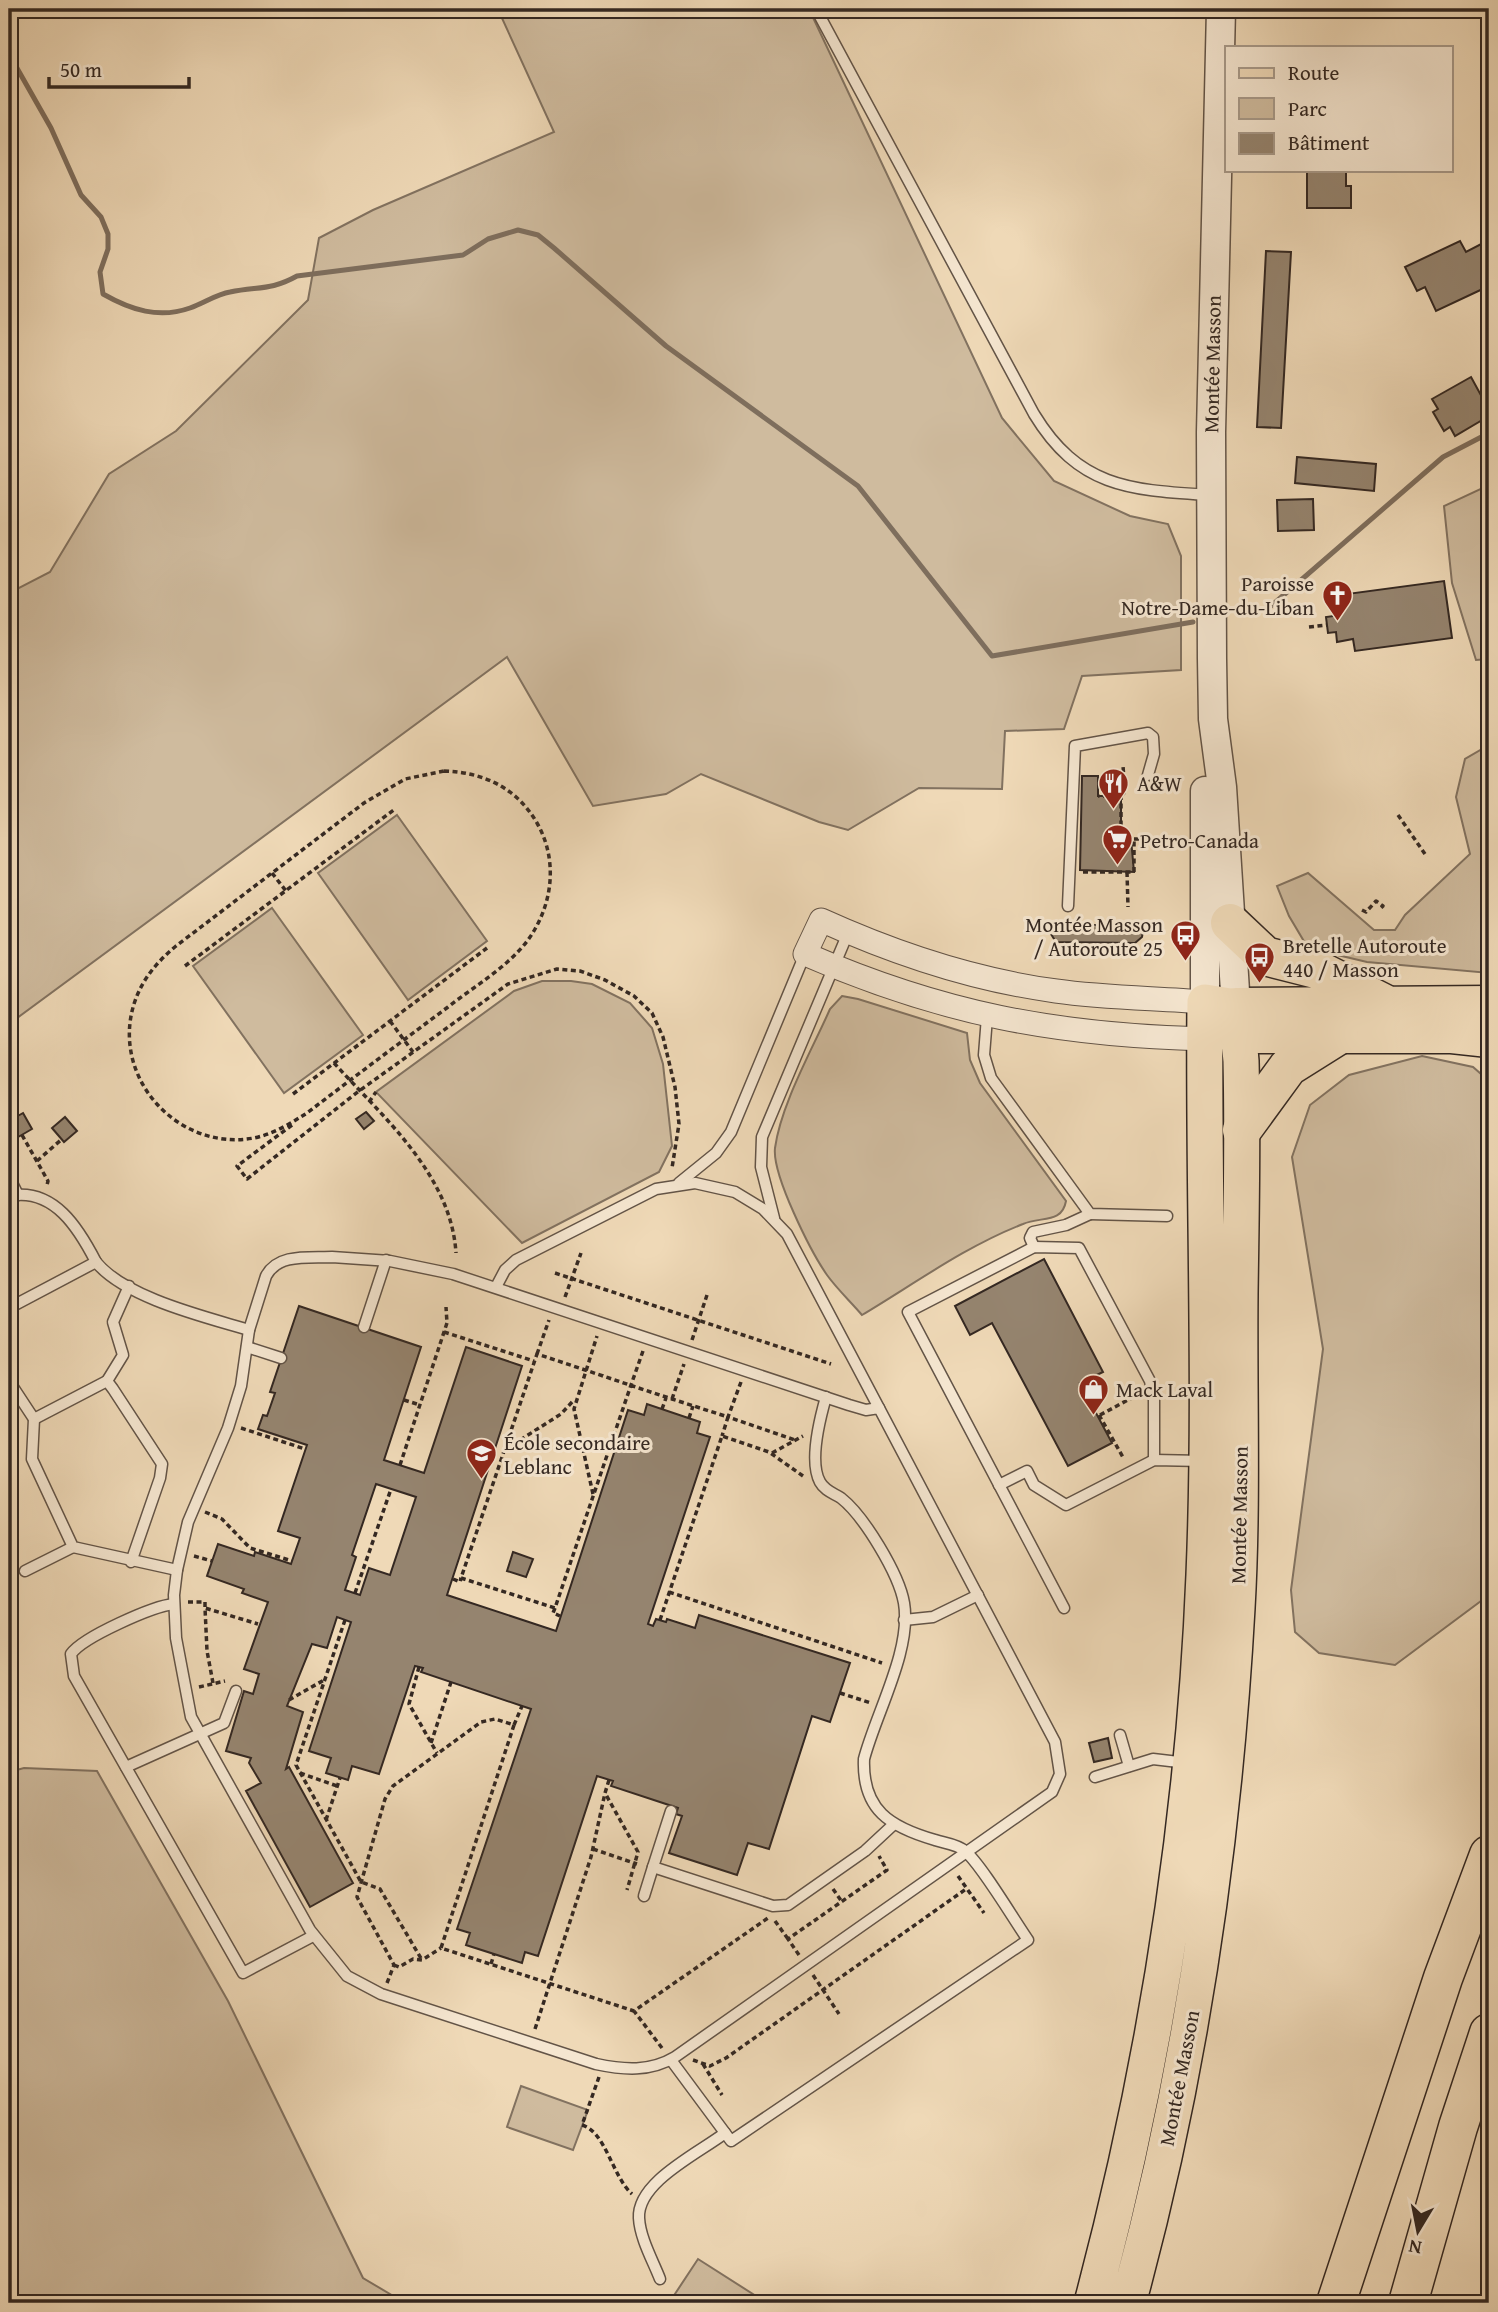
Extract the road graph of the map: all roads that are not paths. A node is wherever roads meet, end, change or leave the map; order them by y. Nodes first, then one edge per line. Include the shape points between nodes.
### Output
1 (816, 9) edge
2 (1221, 9) edge
3 (1210, 495) junction
4 (1213, 719) junction
5 (1147, 775) dead end
6 (1068, 906) dead end
7 (1230, 922) junction
8 (848, 933) junction
9 (805, 954) junction
10 (834, 966) junction
11 (1489, 1005) edge
12 (1388, 1006) junction
13 (986, 1017) junction
14 (1221, 1021) junction
15 (1341, 1034) junction
16 (1489, 1038) edge
17 (1242, 1130) junction
18 (9, 1177) edge
19 (679, 1183) junction
20 (13, 1196) edge
21 (1090, 1214) junction
22 (1167, 1216) dead end
23 (774, 1218) junction
24 (1034, 1247) junction
25 (386, 1260) junction
26 (96, 1262) junction
27 (129, 1286) junction
28 (496, 1287) junction
29 (9, 1308) edge
30 (364, 1327) dead end
31 (249, 1330) junction
32 (247, 1347) junction
33 (281, 1358) dead end
34 (107, 1381) junction
35 (10, 1385) edge
36 (826, 1397) junction
37 (879, 1408) junction
38 (34, 1419) junction
39 (1154, 1460) junction
40 (1206, 1461) junction
41 (999, 1485) junction
42 (73, 1547) junction
43 (131, 1562) junction
44 (177, 1570) junction
45 (25, 1571) dead end
46 (978, 1595) junction
47 (174, 1604) junction
48 (1064, 1608) dead end
49 (904, 1620) junction
50 (236, 1691) dead end
51 (199, 1732) junction
52 (1120, 1735) dead end
53 (1190, 1763) junction
54 (1129, 1766) junction
55 (126, 1767) junction
56 (1095, 1777) dead end
57 (671, 1811) dead end
58 (893, 1825) junction
59 (967, 1852) junction
60 (1487, 1857) edge
61 (653, 1867) junction
62 (643, 1896) dead end
63 (313, 1936) junction
64 (1489, 2033) edge
65 (671, 2060) junction
66 (725, 2133) junction
67 (660, 2279) dead end
68 (1092, 2303) edge
69 (1128, 2303) edge
70 (1336, 2303) edge
71 (1408, 2303) edge

1 - 3 lane via 1054,444 1081,467 1114,484 1145,492
2 - 3 street, Montée Masson
3 - 4 street, Montée Masson
4 - 7 street, Montée Masson
4 - 14 street, Montée Masson via 1205,787
5 - 6 lane via 1154,754 1153,737 1148,733 1074,746
7 - 12 highway via 1265,956 1316,969
7 - 14 street, Montée Masson
8 - 9 street via 821,920
8 - 10 lane
8 - 14 street via 946,968 1016,985
9 - 10 street
9 - 19 lane via 731,1132 716,1153
10 - 13 street
10 - 23 lane via 762,1137 761,1167
11 - 12 highway
12 - 14 highway
13 - 14 street via 1085,1032
13 - 21 lane via 984,1055 991,1078
14 - 15 highway
14 - 17 main road, Montée Masson
14 - 40 main road, Montée Masson
15 - 16 highway
15 - 17 highway via 1288,1067
17 - 69 main road, Montée Masson via 1239,1554 1226,1766 1192,2013 1165,2153
18 - 20 lane
19 - 23 lane via 735,1192
19 - 28 lane via 643,1194 516,1259
20 - 26 lane via 52,1205 70,1218
21 - 22 lane
21 - 24 lane via 1066,1226 1033,1232
23 - 37 lane via 813,1280
24 - 39 lane via 1079,1248 1150,1381
24 - 41 lane via 908,1312
25 - 28 lane
25 - 30 lane
25 - 31 lane via 298,1258 277,1263 266,1276
26 - 27 lane
26 - 29 lane
27 - 31 lane
27 - 34 lane via 113,1322 123,1356
28 - 36 lane
31 - 32 lane
32 - 33 lane
32 - 44 lane via 238,1396 188,1522
34 - 38 lane
34 - 43 lane via 162,1464
35 - 38 lane
36 - 37 lane via 860,1409
36 - 49 lane via 817,1433 820,1482 841,1499 891,1567 901,1591
37 - 46 lane
38 - 42 lane via 32,1459
39 - 40 lane
39 - 41 lane via 1066,1505 1034,1485 1027,1471
40 - 53 main road, Montée Masson via 1203,1586
41 - 48 lane
42 - 43 lane
42 - 45 lane
43 - 44 lane
44 - 47 lane
46 - 49 lane via 933,1617
46 - 59 lane via 1055,1742 1061,1764 1052,1792
47 - 51 lane via 183,1683
47 - 55 lane via 88,1640 72,1654 74,1676
49 - 58 lane via 899,1653 864,1768 870,1797
50 - 51 lane via 224,1723
51 - 55 lane
51 - 63 lane
52 - 54 lane
53 - 54 lane via 1153,1759
53 - 68 main road, Montée Masson via 1147,2066
54 - 56 lane
55 - 63 lane via 243,1973
57 - 61 lane
58 - 59 lane
58 - 61 lane via 864,1851 783,1906
59 - 65 lane
59 - 66 lane via 1028,1940 731,2141
60 - 70 highway
61 - 62 lane
63 - 65 lane via 342,1971 369,1989 604,2065 643,2068
64 - 71 highway
65 - 66 lane
66 - 67 lane via 654,2183 641,2203 641,2227

